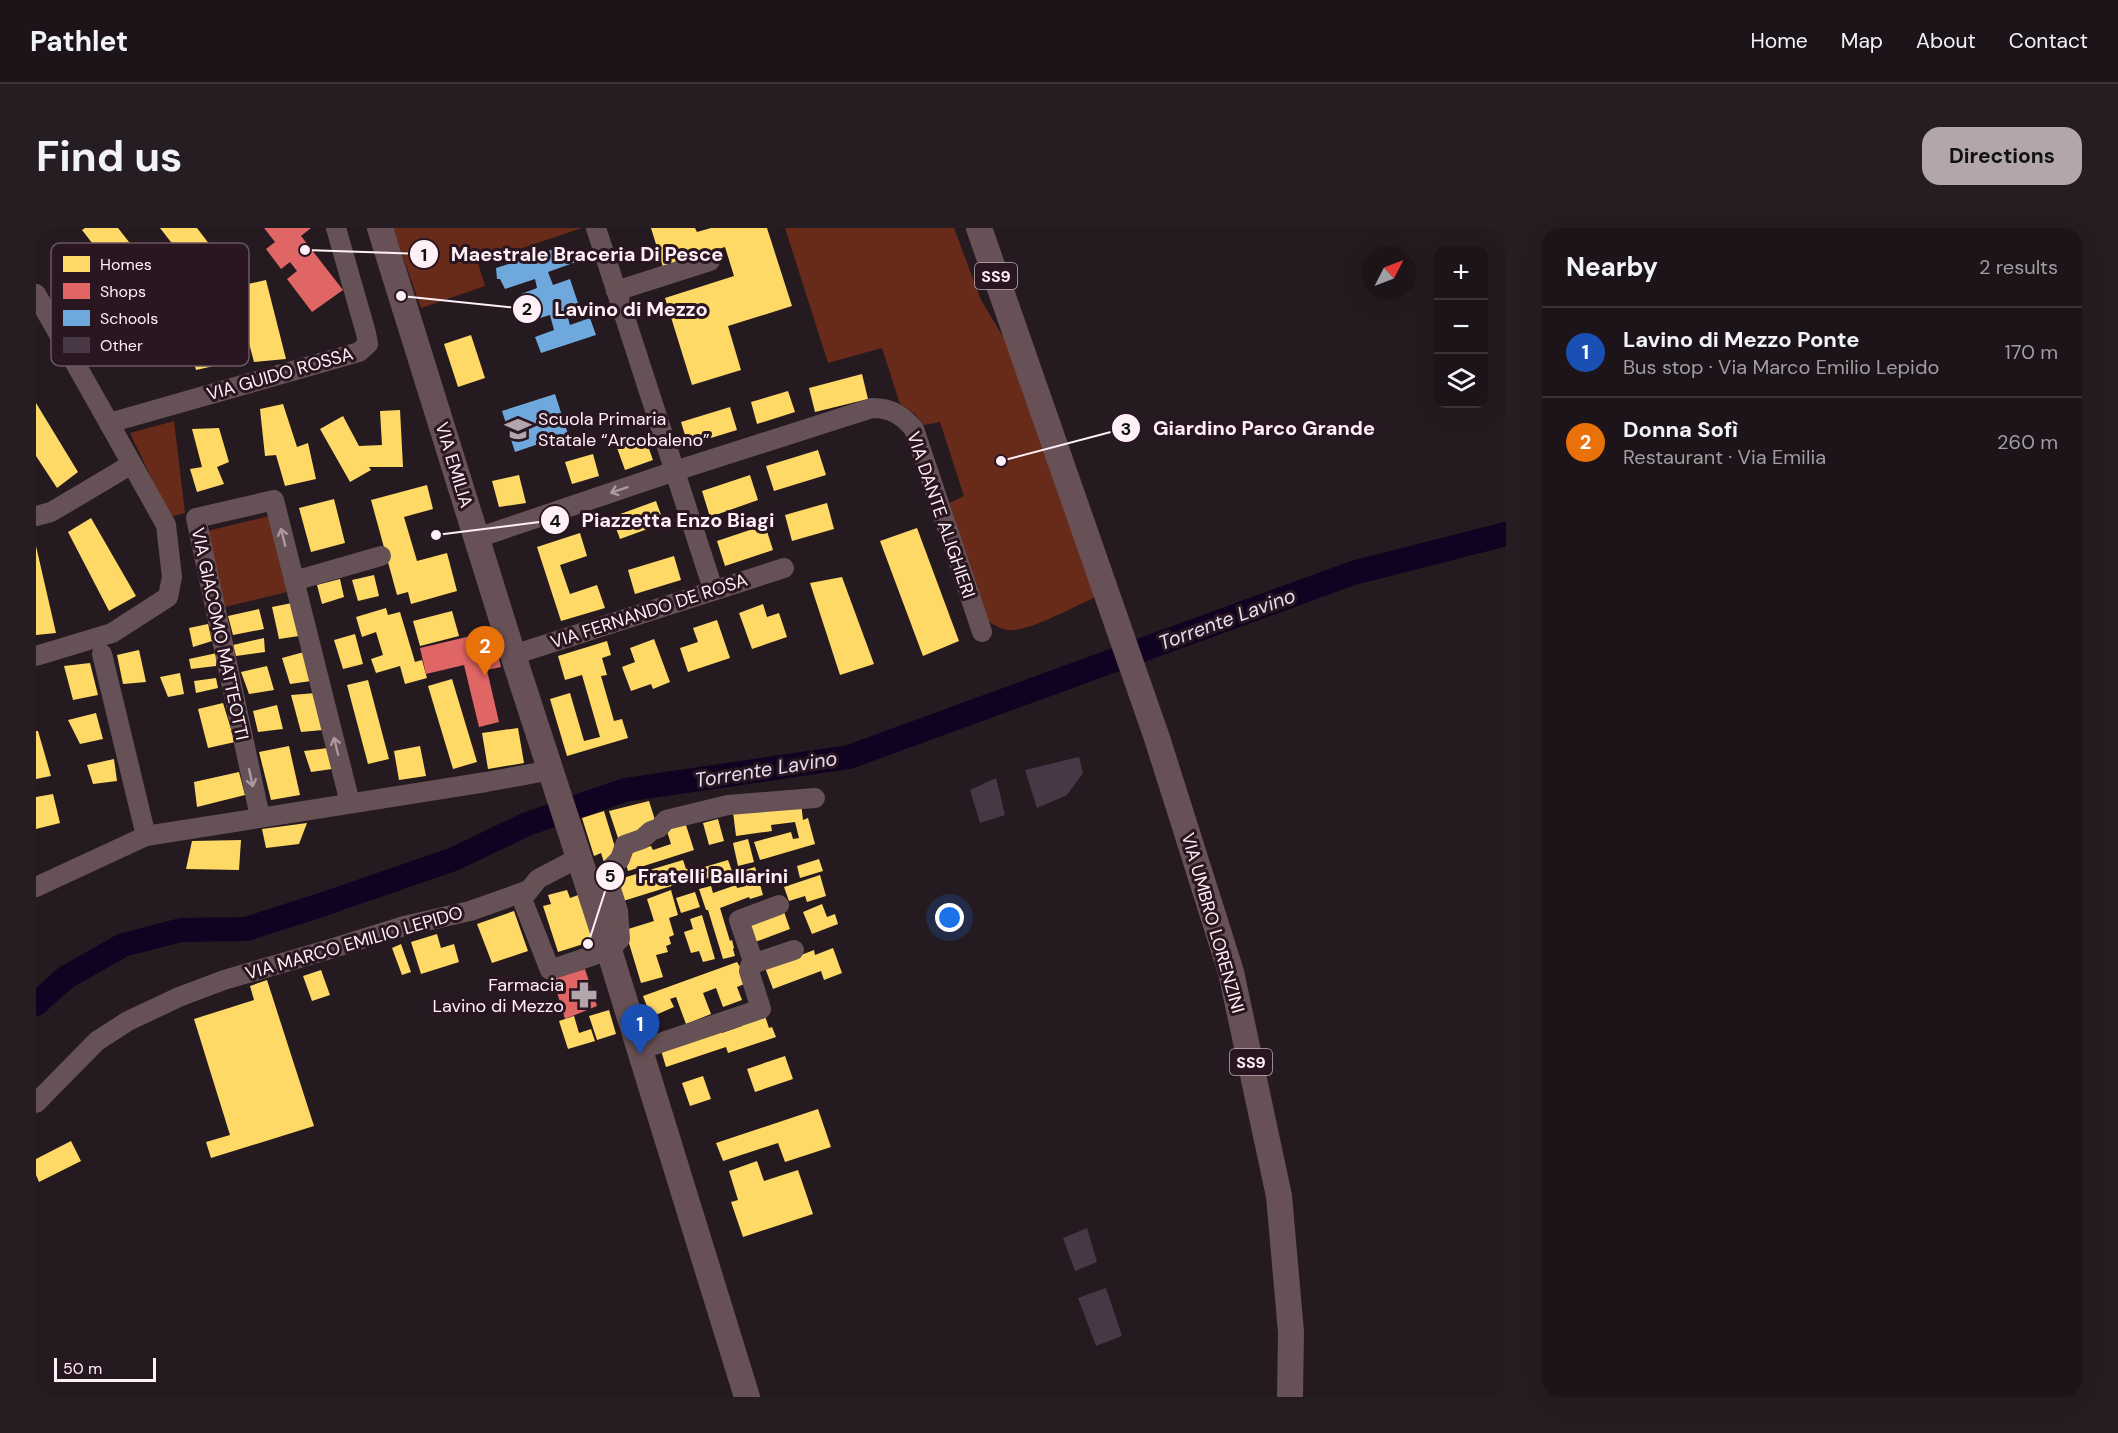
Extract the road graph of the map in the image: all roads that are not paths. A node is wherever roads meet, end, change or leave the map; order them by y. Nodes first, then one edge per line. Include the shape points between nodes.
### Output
1 (336, 228) edge
2 (380, 228) edge
3 (596, 228) edge
4 (966, 228) edge
5 (979, 228) edge
6 (994, 228) edge
7 (710, 261) dead end
8 (616, 291) junction
9 (36, 294) edge
10 (51, 321) edge
11 (1012, 323) junction
12 (77, 366) edge
13 (109, 423) junction
14 (132, 464) junction
15 (675, 471) junction
16 (36, 516) edge
17 (196, 518) junction
18 (166, 525) junction
19 (477, 538) junction
20 (381, 556) dead end
21 (784, 568) dead end
22 (294, 581) junction
23 (713, 589) junction
24 (982, 632) dead end
25 (102, 654) dead end
26 (513, 655) junction
27 (36, 656) edge
28 (553, 774) junction
29 (815, 798) dead end
30 (350, 803) junction
31 (260, 817) junction
32 (146, 836) junction
33 (578, 858) junction
34 (36, 887) edge
35 (529, 890) junction
36 (779, 904) dead end
37 (609, 950) junction
38 (794, 950) dead end
39 (754, 964) junction
40 (639, 1050) junction
41 (36, 1103) edge
42 (747, 1397) edge
43 (1290, 1397) edge

1 - 13 street, VIA GUIDO ROSSA via 366,333 368,344 359,352
2 - 19 main road, VIA EMILIA
3 - 8 street
4 - 11 main road
5 - 11 main road, SS9
6 - 11 main road
7 - 8 street
8 - 15 street
9 - 10 street
11 - 43 main road, VIA UMBRO LORENZINI / SS9 via 1157,738 1231,972 1280,1196 1291,1332
12 - 13 street
13 - 14 street
14 - 16 street via 51,512
14 - 18 street
15 -> 19 street, VIA DANTE ALIGHIERI
15 - 23 street
15 - 24 street, VIA DANTE ALIGHIERI via 872,408 886,408 914,429
17 - 18 street
22 -> 17 street, VIA GIACOMO MATTEOTTI via 274,500
17 -> 31 street, VIA GIACOMO MATTEOTTI
18 - 27 street via 172,578 168,597 112,633
19 - 26 main road, VIA EMILIA
20 - 22 street
21 - 23 street, VIA FERNANDO DE ROSA
30 -> 22 street, VIA GIACOMO MATTEOTTI
23 - 26 street, VIA FERNANDO DE ROSA
25 - 32 street
26 - 28 main road, VIA EMILIA
28 - 30 street
28 - 33 main road
29 - 37 street via 728,805 666,820 642,839 625,845 620,859 606,873 618,911 620,935
30 - 31 street
31 - 32 street
32 - 34 street
33 - 35 street, VIA MARCO EMILIO LEPIDO via 538,879
33 - 37 main road
35 - 37 street via 522,899 550,970
35 - 41 street, VIA MARCO EMILIO LEPIDO via 470,911 404,926 224,980 179,997 97,1041
36 - 39 street via 739,920
37 - 40 main road
38 - 39 street
39 - 40 street via 749,971 762,1009
40 - 42 main road

